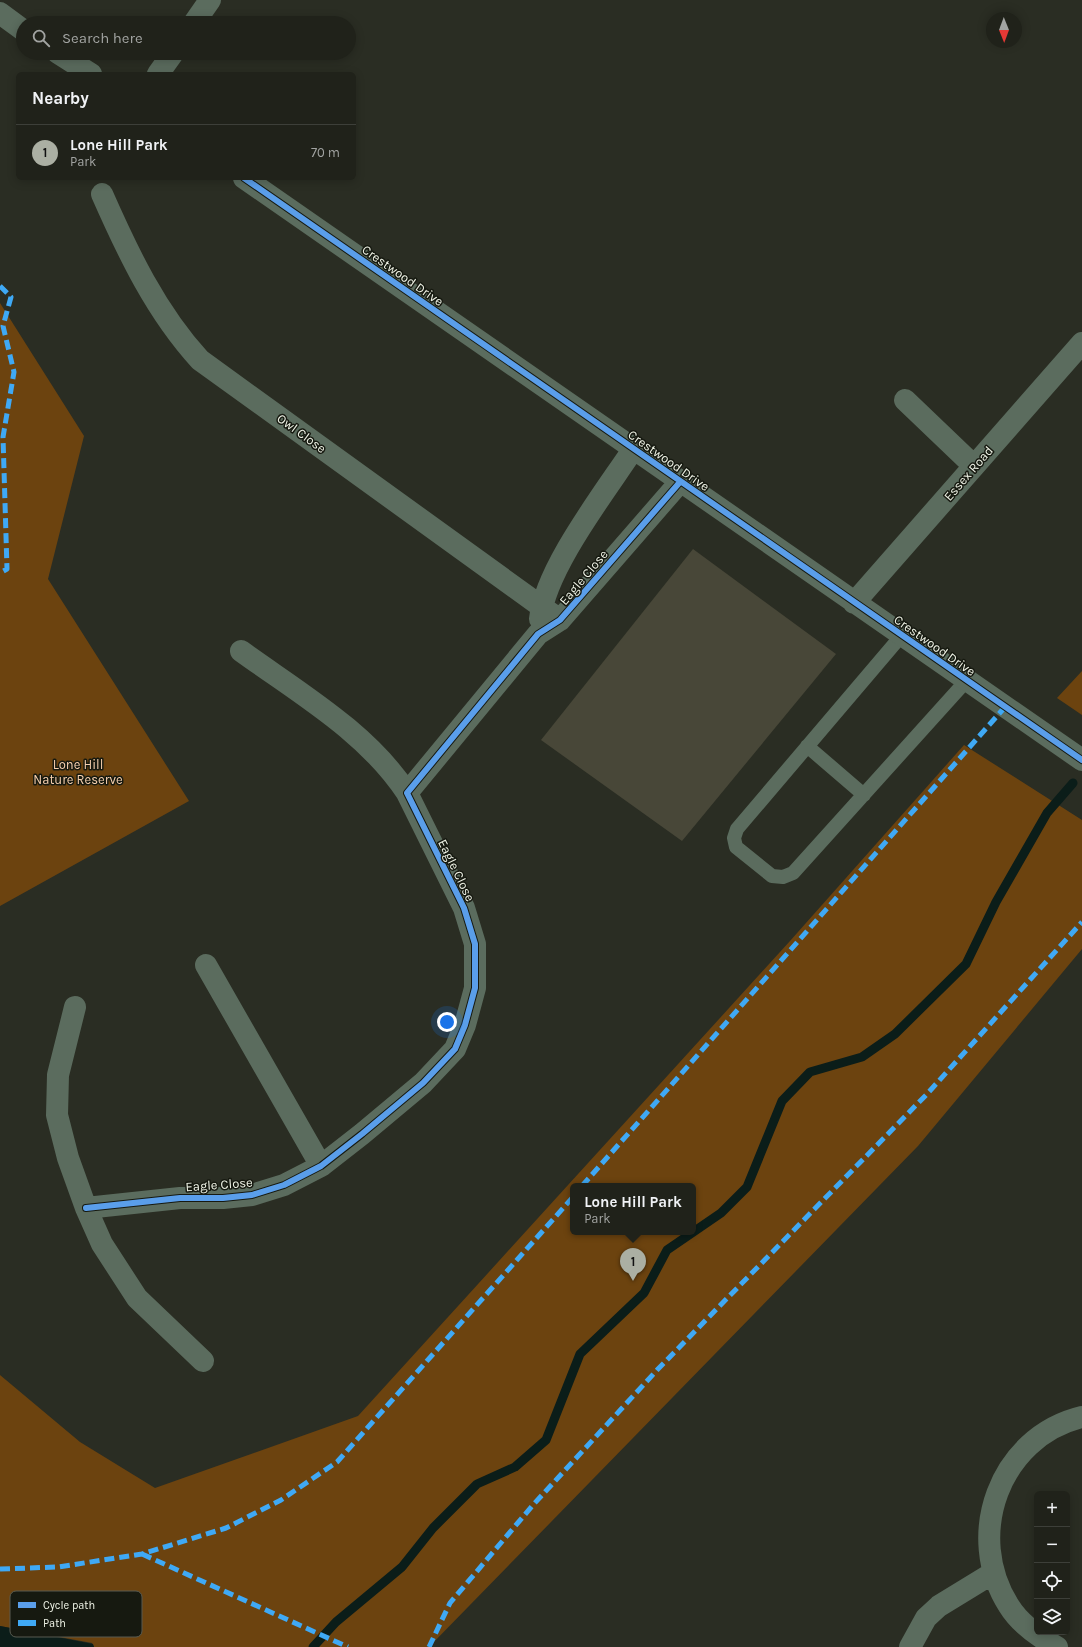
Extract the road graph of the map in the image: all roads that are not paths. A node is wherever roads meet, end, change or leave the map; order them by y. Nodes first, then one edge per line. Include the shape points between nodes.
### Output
1 (210, 0) edge
2 (0, 13) edge
3 (199, 16) edge
4 (16, 25) edge
5 (69, 60) edge
6 (168, 60) edge
7 (88, 72) edge
8 (159, 72) edge
9 (247, 180) edge
10 (102, 194) dead end
11 (1082, 343) edge
12 (905, 400) dead end
13 (634, 448) junction
14 (974, 466) junction
15 (680, 482) junction
16 (854, 603) junction
17 (541, 606) junction
18 (560, 620) junction
19 (538, 634) junction
20 (902, 635) junction
21 (241, 651) dead end
22 (967, 680) junction
23 (806, 746) junction
24 (1082, 760) edge
25 (407, 794) junction
26 (864, 795) junction
27 (206, 965) dead end
28 (75, 1007) dead end
29 (321, 1166) junction
30 (86, 1208) junction
31 (203, 1361) dead end
32 (1082, 1417) edge
33 (993, 1573) junction
34 (910, 1647) edge
35 (1057, 1647) edge

1 - 3 street
2 - 4 street
5 - 7 street
6 - 8 street
9 - 13 street, Crestwood Drive
10 - 17 street, Owl Close via 127,250 154,300 200,360
11 - 14 street, Essex Road
12 - 14 street
13 - 15 street, Crestwood Drive
13 - 17 street, Eagle Close via 570,546 552,578
14 - 16 street, Essex Road
15 - 16 street, Crestwood Drive
15 - 18 street, Eagle Close
16 - 20 street, Crestwood Drive
17 - 18 street, Owl Close
17 - 19 street, Eagle Close
18 - 19 street, Eagle Close
19 - 25 street, Eagle Close
20 - 22 street, Crestwood Drive
20 - 23 lane
21 - 25 street, Eagle Close via 320,708 363,743 395,775
22 - 24 street, Crestwood Drive
22 - 26 lane
23 - 26 lane
23 - 26 lane via 737,829 734,838 736,847 772,876 783,877 793,873
25 - 29 street, Eagle Close via 464,908 475,944 475,988 465,1025 455,1049 439,1068
27 - 29 street
28 - 30 street via 58,1075 58,1115 68,1158
29 - 30 street, Eagle Close via 284,1185 252,1195 180,1198
30 - 31 street via 102,1244 137,1298
32 - 33 street via 1068,1421 1035,1439 1010,1466 994,1499 988,1536
33 - 34 street via 939,1606 926,1618
33 - 35 street via 1009,1607 1034,1634

